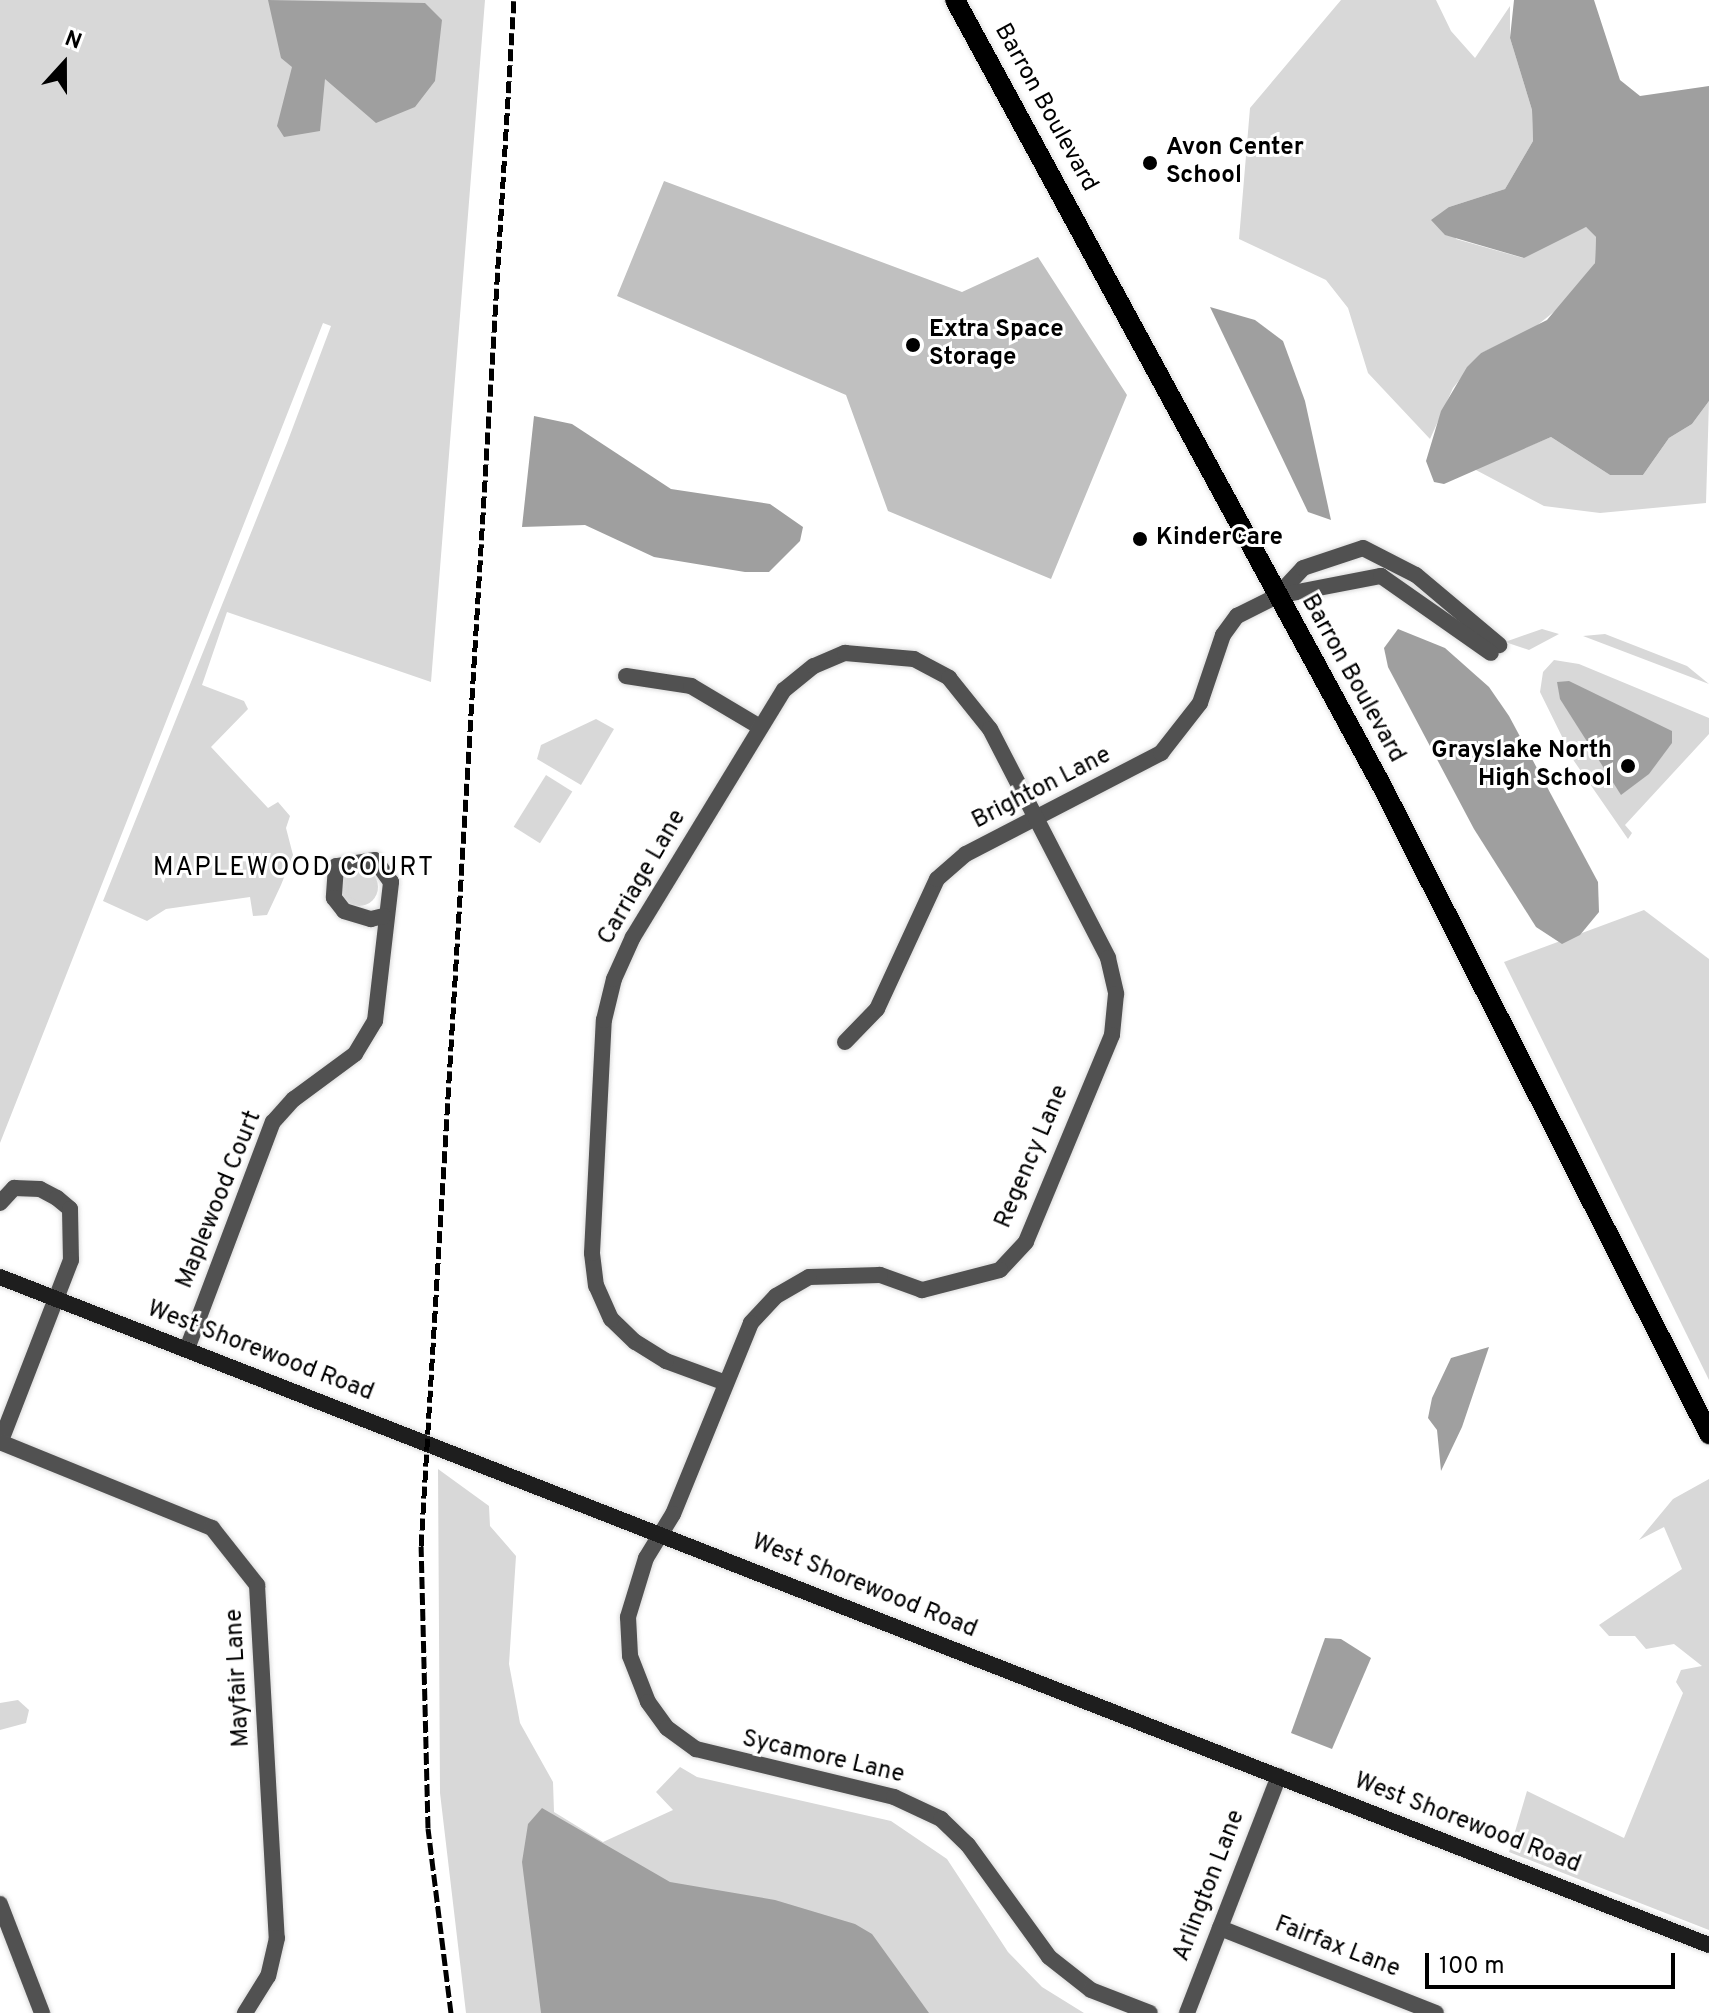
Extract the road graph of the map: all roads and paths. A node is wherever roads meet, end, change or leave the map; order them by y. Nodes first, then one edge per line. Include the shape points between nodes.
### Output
1 (955, 0) edge
2 (1277, 596) junction
3 (626, 676) dead end
4 (760, 727) junction
5 (1036, 819) junction
6 (384, 916) dead end
7 (845, 1042) dead end
8 (0, 1203) edge
9 (0, 1277) edge
10 (56, 1299) junction
11 (187, 1349) junction
12 (726, 1383) junction
13 (1709, 1434) edge
14 (0, 1443) edge
15 (661, 1532) junction
16 (1279, 1776) junction
17 (0, 1904) edge
18 (1220, 1928) junction
19 (1709, 1945) edge
20 (42, 2013) edge
21 (245, 2013) edge
22 (1150, 2013) edge
23 (1187, 2013) edge
24 (1436, 2013) edge

1 - 2 main road, Barron Boulevard
2 - 2 street via 1381,576 1495,649 1416,575 1386,554 1363,548 1303,568
2 - 5 street, Brighton Lane via 1237,616 1223,635 1200,703 1161,753
2 - 13 main road, Barron Boulevard via 1415,850
3 - 4 street via 691,686
4 - 5 street, Carriage Lane via 784,690 814,666 845,653 914,659 970,697
4 - 12 street, Carriage Lane via 633,937 604,1020 592,1253 596,1286 611,1319 635,1342 666,1361
5 - 7 street, Brighton Lane via 966,854 937,879 877,1009
5 - 12 street, Regency Lane via 1108,958 1116,994 1112,1035 1026,1242 1000,1270 955,1286 922,1290 880,1275 809,1277 776,1296 751,1323
6 - 11 street, Maplewood Court via 375,1021 355,1054 294,1099 273,1122
8 - 10 street via 11,1188 26,1187 40,1189 70,1209 71,1260
9 - 10 main road, West Shorewood Road
10 - 11 main road, West Shorewood Road
10 - 14 street
11 - 15 main road, West Shorewood Road
12 - 15 street, Regency Lane
14 - 21 street, Mayfair Lane via 212,1528 257,1585 277,1938 268,1976
15 - 16 main road, West Shorewood Road
15 - 22 street, Sycamore Lane via 633,1594 627,1635 635,1674 667,1728 717,1759 894,1797 941,1819 968,1845 1049,1957 1091,1990
16 - 18 street, Arlington Lane
16 - 19 main road, West Shorewood Road
17 - 20 street
18 - 23 street, Arlington Lane
18 - 24 street, Fairfax Lane

